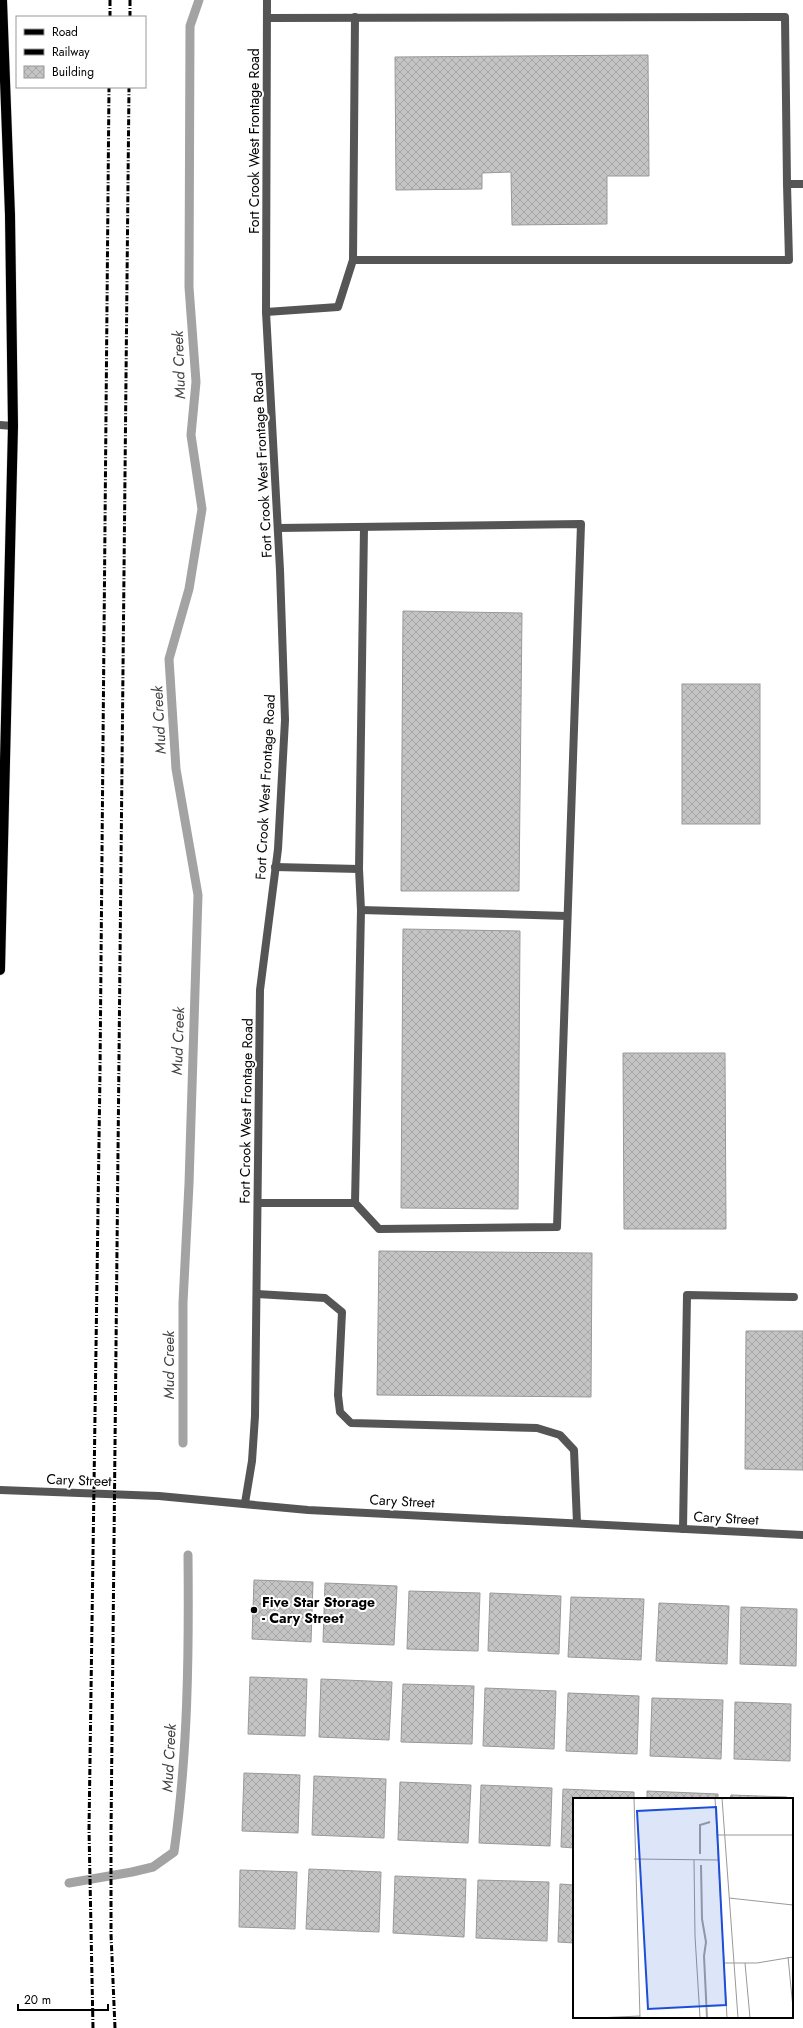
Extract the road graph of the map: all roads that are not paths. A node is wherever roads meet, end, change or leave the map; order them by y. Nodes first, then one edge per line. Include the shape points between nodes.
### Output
1 (2, 0) edge
2 (268, 0) edge
3 (354, 17) junction
4 (267, 18) junction
5 (787, 184) junction
6 (803, 184) edge
7 (353, 260) junction
8 (266, 312) junction
9 (0, 426) edge
10 (12, 426) junction
11 (364, 527) junction
12 (278, 528) junction
13 (275, 866) junction
14 (359, 869) junction
15 (361, 910) junction
16 (567, 916) junction
17 (0, 970) edge
18 (258, 1203) junction
19 (354, 1203) junction
20 (257, 1294) junction
21 (794, 1297) dead end
22 (0, 1490) edge
23 (245, 1503) junction
24 (577, 1523) junction
25 (683, 1529) junction
26 (803, 1535) edge

1 - 10 main road via 10,215
2 - 4 street, Fort Crook West Frontage Road
3 - 4 street
3 - 5 street via 785,17
3 - 7 street
4 - 8 street, Fort Crook West Frontage Road
5 - 6 street
5 - 7 street via 789,260
7 - 8 street via 338,307
8 - 12 street, Fort Crook West Frontage Road
9 - 10 street
10 - 17 main road
11 - 12 street
11 - 14 street
11 - 16 street via 581,524
12 - 13 street, Fort Crook West Frontage Road via 285,720
13 - 14 street
13 - 18 street, Fort Crook West Frontage Road via 260,990
14 - 15 street
15 - 16 street
15 - 19 street
16 - 19 street via 557,1227 379,1228
18 - 19 street
18 - 20 street, Fort Crook West Frontage Road
20 - 23 street, Fort Crook West Frontage Road via 256,1416
20 - 24 street via 325,1298 342,1312 338,1395 340,1412 351,1423 537,1428 560,1435 574,1450
21 - 25 street via 687,1295
22 - 23 street, Cary Street via 159,1496
23 - 24 street, Cary Street via 308,1510
24 - 25 street, Cary Street
25 - 26 street, Cary Street

